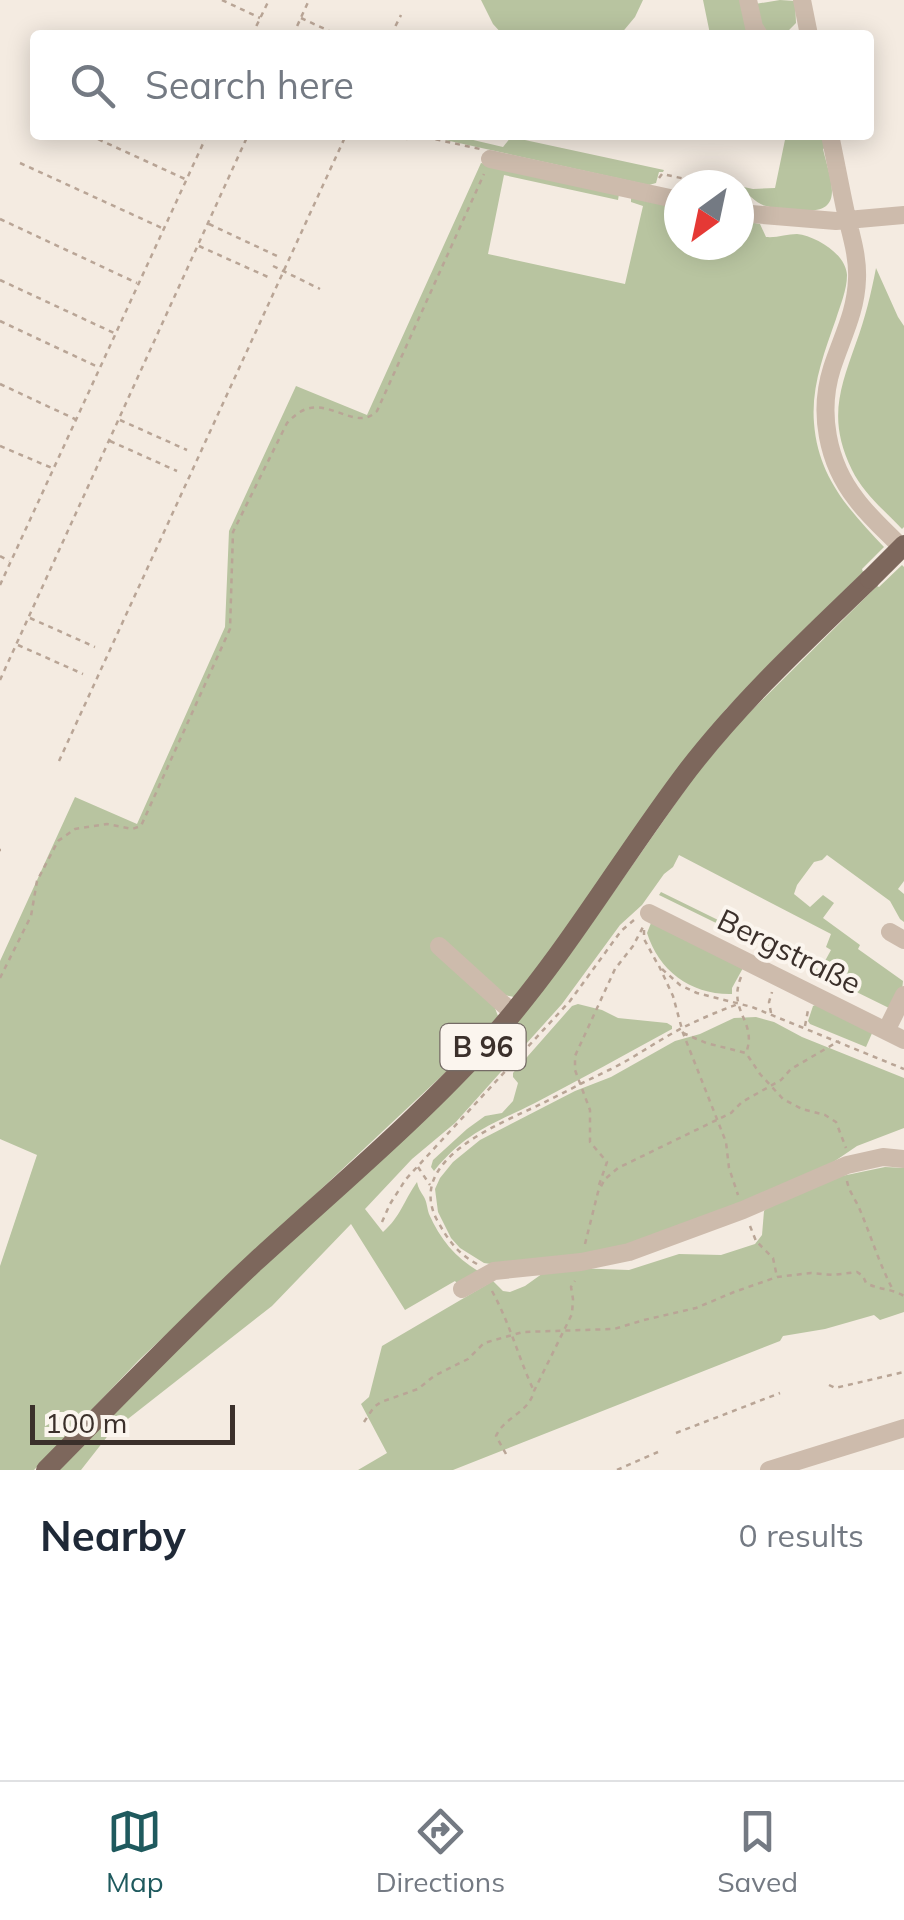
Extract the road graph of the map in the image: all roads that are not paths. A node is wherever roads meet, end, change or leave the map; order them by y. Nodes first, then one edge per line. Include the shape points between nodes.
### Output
1 (748, 0) edge
2 (802, 0) edge
3 (756, 30) edge
4 (809, 30) edge
5 (831, 140) edge
6 (490, 155) road end
7 (664, 196) edge
8 (754, 214) edge
9 (904, 215) edge
10 (848, 220) junction
11 (904, 547) edge
12 (647, 920) road end
13 (438, 946) dead end
14 (904, 995) edge
15 (513, 1013) junction
16 (886, 1031) junction
17 (904, 1040) edge
18 (904, 1159) edge
19 (462, 1290) dead end
20 (904, 1428) edge
21 (46, 1470) edge
22 (769, 1470) edge

1 - 3 street
2 - 4 street
5 - 10 street
6 - 7 street
8 - 10 street
9 - 10 street
10 - 11 street via 856,301 828,383 826,426 832,456 856,500
11 - 15 main road, B 96, bridge via 733,716
12 - 16 street, Bergstraße
13 - 15 street
14 - 16 street
15 - 21 main road, B 96 via 434,1098 252,1265
16 - 17 street, Bergstraße
18 - 19 street via 846,1165 629,1252 489,1274
20 - 22 street

